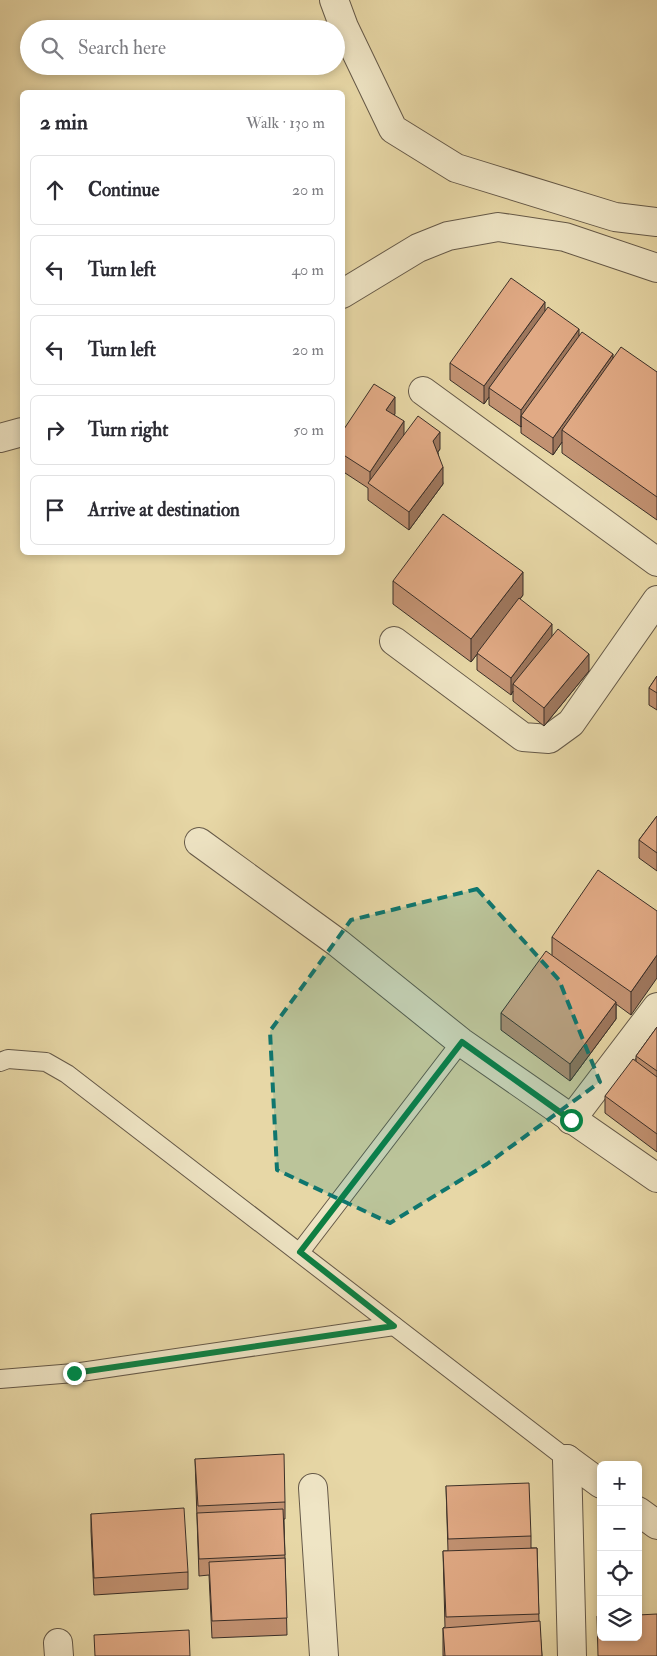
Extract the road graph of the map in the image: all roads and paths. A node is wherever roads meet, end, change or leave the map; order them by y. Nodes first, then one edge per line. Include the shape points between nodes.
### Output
1 (334, 0) edge
2 (341, 20) edge
3 (345, 29) edge
4 (657, 222) edge
5 (657, 268) edge
6 (345, 292) edge
7 (423, 391) dead end
8 (20, 433) edge
9 (0, 438) edge
10 (657, 562) edge
11 (657, 600) edge
12 (394, 641) dead end
13 (199, 842) dead end
14 (657, 1006) edge
15 (462, 1042) junction
16 (0, 1062) edge
17 (571, 1120) junction
18 (657, 1178) edge
19 (300, 1252) junction
20 (394, 1326) junction
21 (0, 1379) edge
22 (567, 1459) junction
23 (597, 1481) edge
24 (313, 1488) dead end
25 (642, 1514) edge
26 (657, 1525) edge
27 (324, 1656) edge
28 (572, 1656) edge

1 - 2 street
3 - 4 street via 393,129 456,168 615,217
5 - 6 street via 565,237 498,227 448,236 426,245
7 - 10 street
8 - 9 street
11 - 12 street via 571,723 549,739 523,737
13 - 15 street via 338,942
14 - 17 street
15 - 17 street
15 - 19 lane
16 - 19 lane via 8,1059 46,1062 67,1074
17 - 18 street
19 - 20 lane
20 - 21 lane via 74,1373
20 - 22 lane
22 - 23 street
22 - 28 street
24 - 27 street
25 - 26 street

